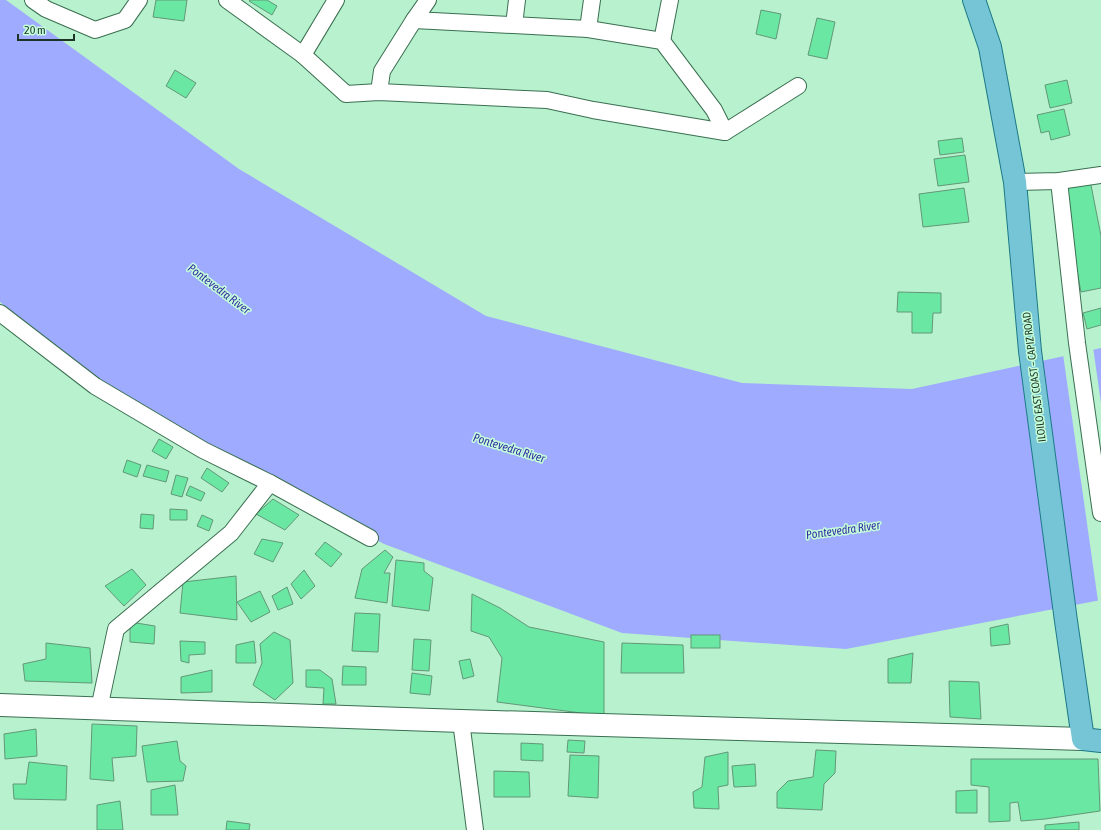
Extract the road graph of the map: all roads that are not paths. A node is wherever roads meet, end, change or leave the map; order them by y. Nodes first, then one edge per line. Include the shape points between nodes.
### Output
1 (33, 0) edge
2 (139, 0) edge
3 (336, 0) edge
4 (428, 0) edge
5 (518, 0) edge
6 (592, 0) edge
7 (670, 0) edge
8 (974, 0) edge
9 (233, 2) edge
10 (414, 20) junction
11 (514, 24) junction
12 (588, 29) junction
13 (662, 41) junction
14 (302, 55) junction
15 (798, 86) dead end
16 (379, 92) junction
17 (725, 132) junction
18 (1101, 176) edge
19 (1059, 181) junction
20 (1015, 182) junction
21 (0, 313) edge
22 (270, 483) junction
23 (1101, 513) edge
24 (370, 538) dead end
25 (0, 705) edge
26 (99, 709) junction
27 (461, 721) junction
28 (1092, 740) edge
29 (475, 830) edge

1 - 2 street via 46,9 95,30 125,20
3 - 14 street
4 - 10 street
5 - 11 street
6 - 12 street
7 - 13 street
8 - 20 main road, ILOILO EAST COAST – CAPIZ ROAD via 990,47
9 - 14 street
10 - 11 street
10 - 16 street via 382,71
11 - 12 street
12 - 13 street
13 - 17 street via 714,110
14 - 16 street via 346,94
15 - 17 street
16 - 17 street via 547,100
18 - 19 street
19 - 20 street
19 - 23 street via 1077,343
20 - 28 main road, ILOILO EAST COAST – CAPIZ ROAD via 1030,351 1066,621
21 - 22 street via 95,386 203,450
22 - 24 street
22 - 26 street via 231,533 116,629
25 - 26 main road
26 - 27 main road
27 - 28 main road
27 - 29 street

